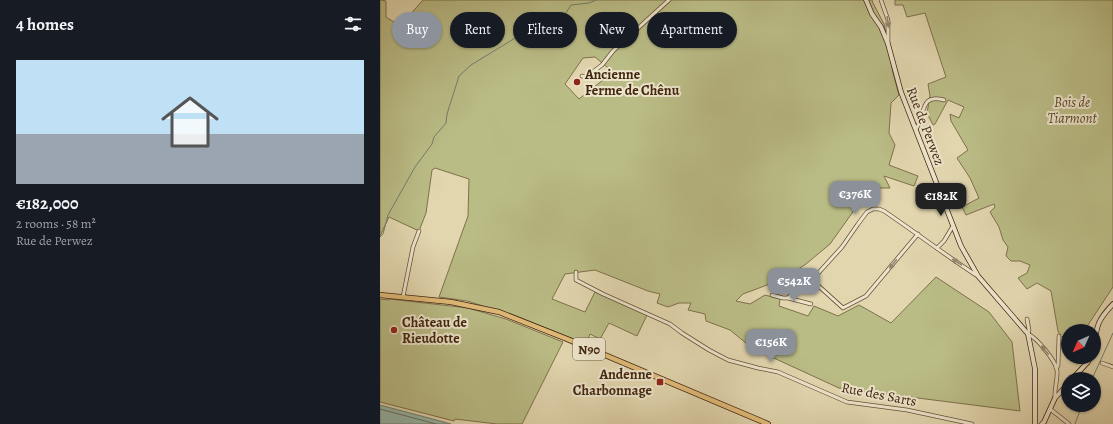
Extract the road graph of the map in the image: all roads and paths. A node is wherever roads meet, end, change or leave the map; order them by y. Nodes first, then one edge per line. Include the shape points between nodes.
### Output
1 (669, 0) edge
2 (866, 0) edge
3 (882, 0) edge
4 (888, 44) junction
5 (582, 76) dead end
6 (944, 100) dead end
7 (916, 129) junction
8 (953, 226) junction
9 (419, 232) dead end
10 (918, 234) junction
11 (937, 248) junction
12 (576, 272) dead end
13 (978, 276) junction
14 (812, 280) junction
15 (772, 294) dead end
16 (380, 295) edge
17 (403, 297) junction
18 (788, 298) junction
19 (811, 304) dead end
20 (1113, 304) edge
21 (1027, 319) dead end
22 (1098, 324) edge
23 (1028, 334) junction
24 (1059, 336) dead end
25 (1102, 363) dead end
26 (1086, 364) edge
27 (1113, 367) edge
28 (1056, 368) junction
29 (1079, 372) edge
30 (1061, 392) edge
31 (1055, 398) junction
32 (1050, 409) junction
33 (768, 424) edge
34 (972, 424) edge
35 (1035, 424) edge
36 (1042, 424) edge
37 (1069, 424) edge

1 - 5 street via 613,51 602,65 586,77
2 - 4 street, Rue de Perwez
3 -> 4 street, Rue de Perwez via 889,25
4 - 7 street, Rue de Perwez via 901,92
6 - 7 street via 929,100 924,106
7 - 8 street, Rue de Perwez
8 - 11 street
8 - 13 street, Rue de Perwez
9 - 17 street via 413,246
10 - 11 street
10 - 14 street via 884,211 879,209 867,212 842,247
10 -> 14 street via 866,296 843,308
13 -> 11 street
12 - 34 street, Rue des Sarts via 576,280 670,324 708,350 728,360 778,372 847,402 907,410
13 - 23 street, Rue de Perwez
14 - 18 street via 795,290
15 - 18 street
16 - 17 main road, N90
17 - 33 main road, N90 via 465,304 499,312
18 - 19 street
20 - 22 street
21 - 23 street, Rue de Perwez
28 -> 23 street via 1035,338
23 - 35 street, Rue de Perwez via 1035,369
24 - 28 street
25 - 27 street
26 - 29 street
28 - 31 street
30 - 31 street
31 - 32 street
32 - 36 street
32 - 37 street

